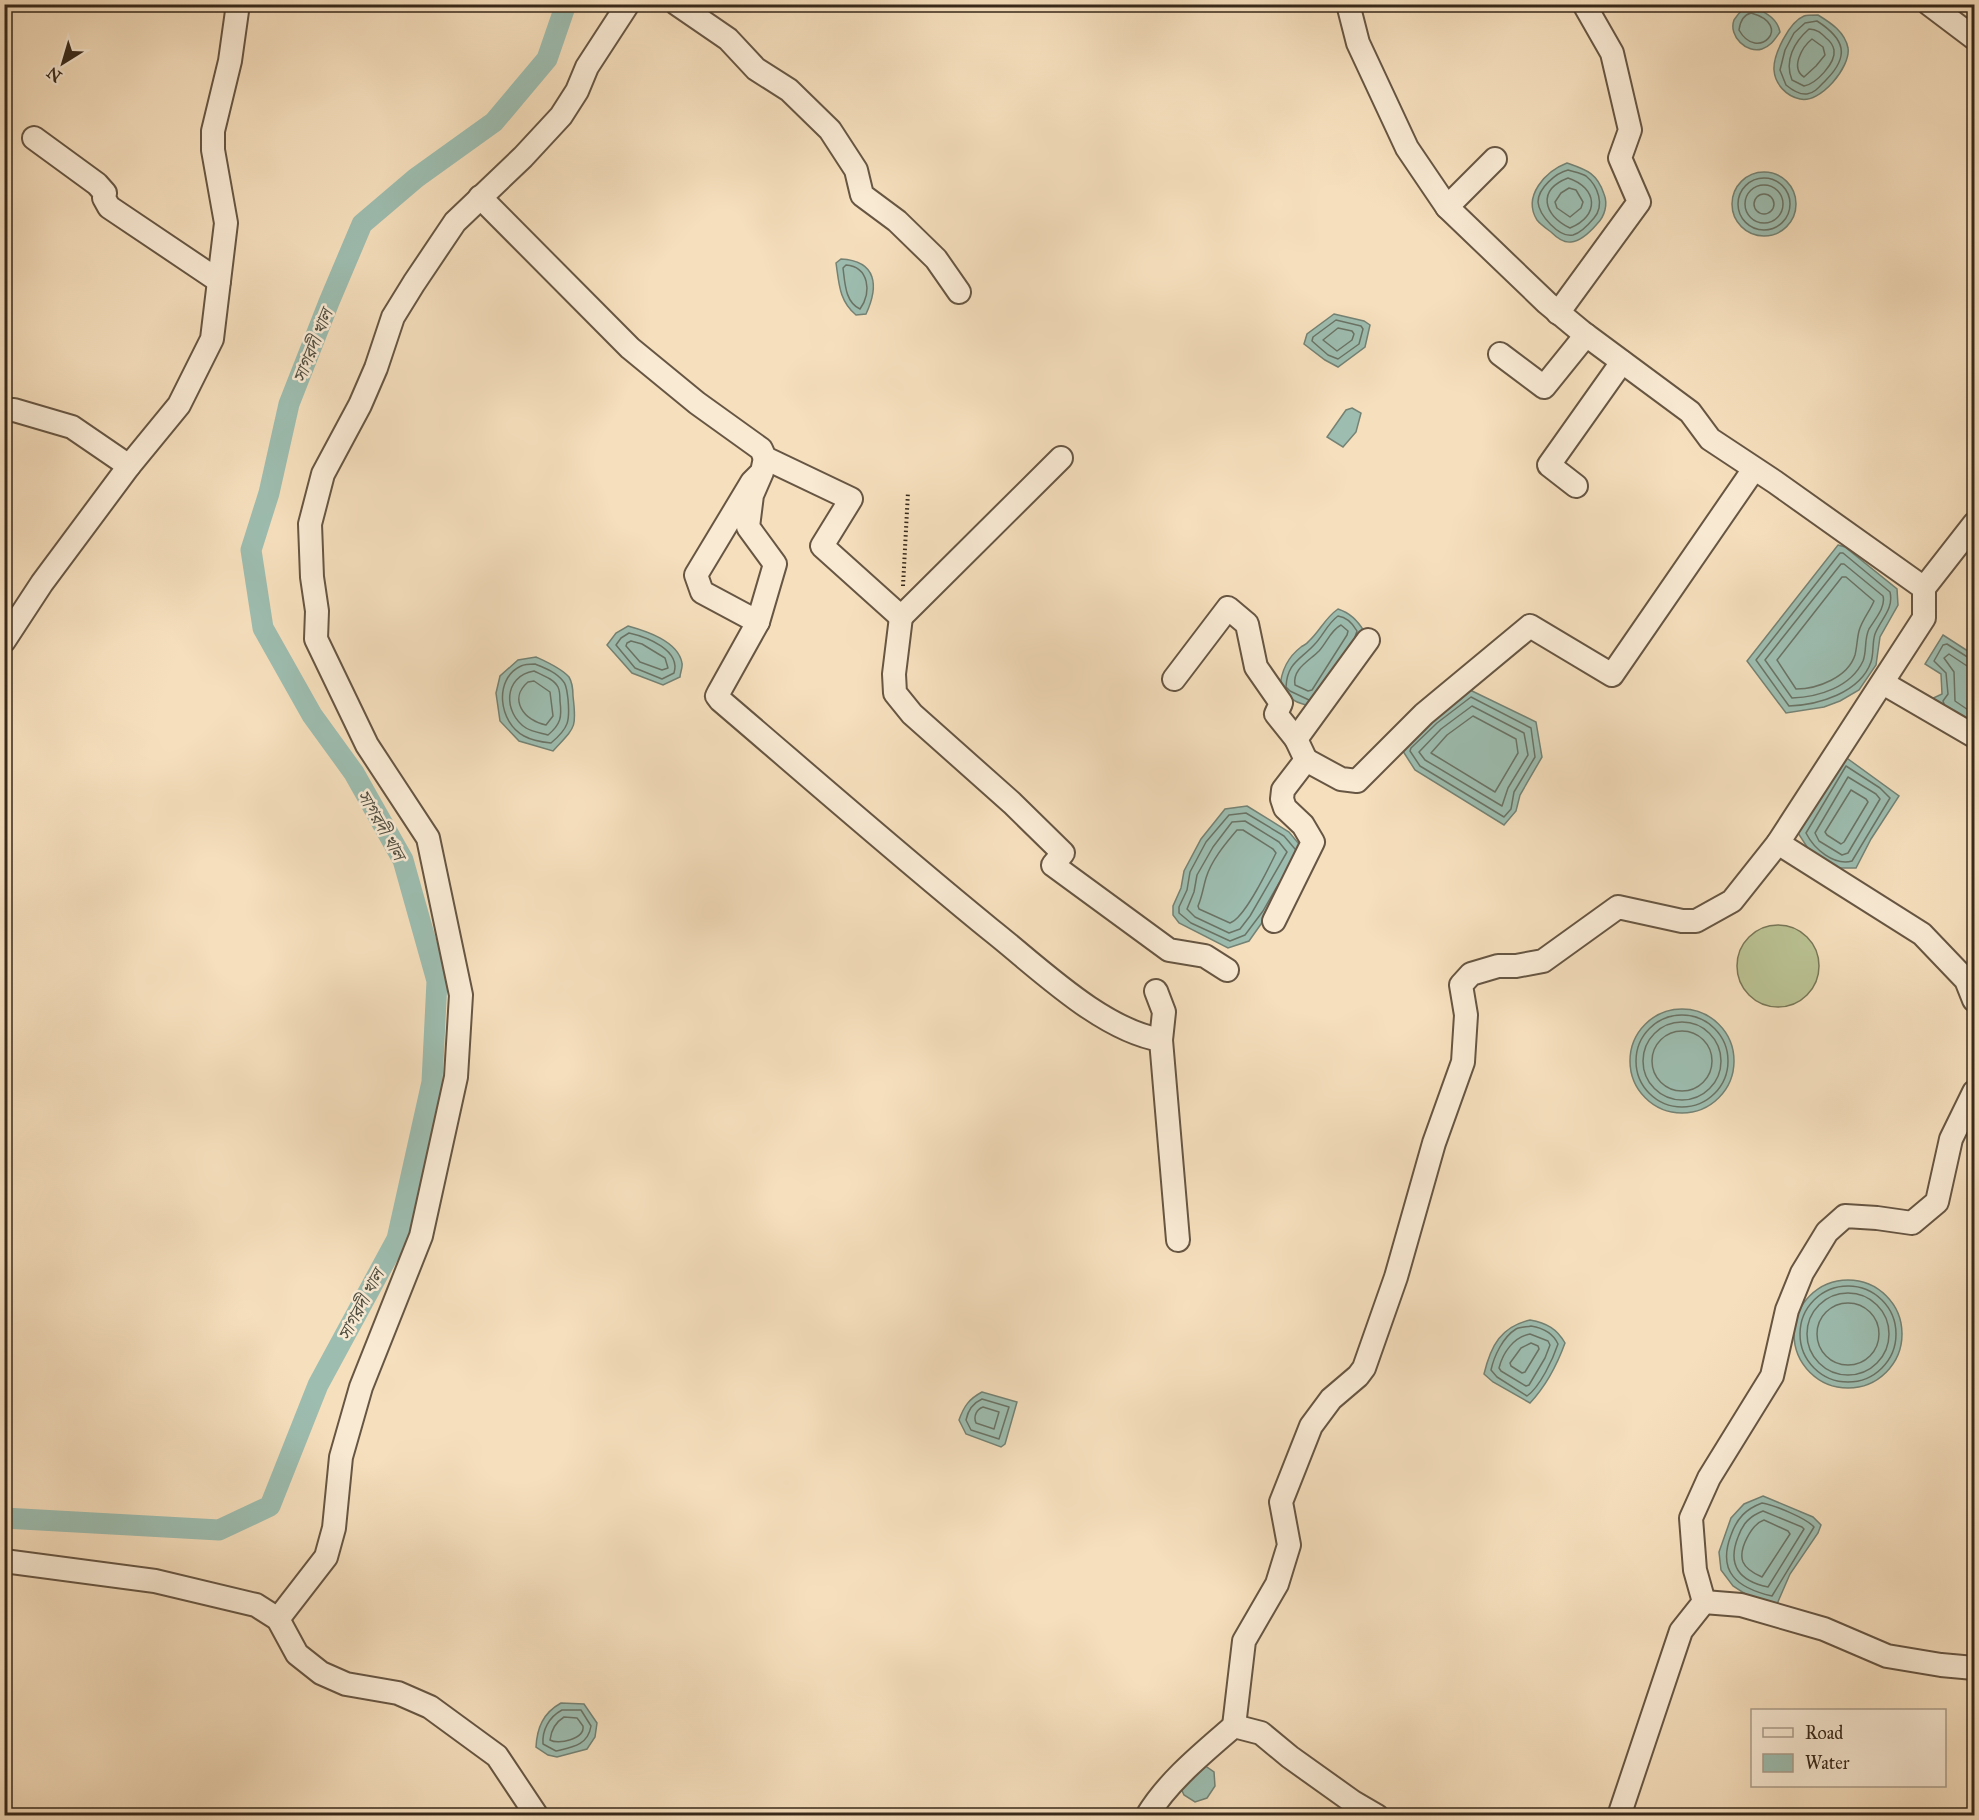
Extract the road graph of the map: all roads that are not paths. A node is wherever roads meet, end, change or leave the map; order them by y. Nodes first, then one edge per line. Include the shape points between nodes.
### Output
1 (238, 4) edge
2 (628, 4) edge
3 (677, 4) edge
4 (1348, 4) edge
5 (1584, 4) edge
6 (1929, 4) edge
7 (1974, 38) edge
8 (34, 138) dead end
9 (1495, 159) dead end
10 (480, 197) junction
11 (1447, 207) junction
12 (219, 281) junction
13 (959, 292) dead end
14 (1558, 313) junction
15 (1586, 335) junction
16 (1500, 354) dead end
17 (1622, 362) junction
18 (4, 411) edge
19 (1061, 458) dead end
20 (764, 465) junction
21 (129, 466) junction
22 (1754, 469) junction
23 (1576, 486) dead end
24 (1974, 524) edge
25 (1924, 588) junction
26 (901, 617) junction
27 (758, 622) junction
28 (1368, 640) dead end
29 (4, 641) edge
30 (1174, 679) dead end
31 (1883, 683) junction
32 (1974, 736) edge
33 (1296, 739) junction
34 (1306, 760) junction
35 (1778, 843) junction
36 (1274, 921) dead end
37 (1227, 970) dead end
38 (1156, 991) dead end
39 (1974, 1000) edge
40 (1161, 1040) junction
41 (1974, 1092) edge
42 (1178, 1240) dead end
43 (4, 1561) edge
44 (1704, 1602) junction
45 (278, 1619) junction
46 (1974, 1668) edge
47 (1234, 1726) junction
48 (537, 1815) edge
49 (1146, 1815) edge
50 (1377, 1815) edge
51 (1619, 1815) edge

1 - 12 street via 230,61 213,131 226,223
2 - 10 street via 561,116
3 - 13 street via 728,39 756,69 789,90 830,130 856,170 862,195 897,221 936,260
4 - 11 street via 1358,43 1407,148
5 - 14 street via 1612,53 1630,130 1620,158 1639,202
6 - 7 street
8 - 12 street via 97,184 109,207
9 - 11 street
10 - 20 street via 624,343 761,449
10 - 45 street via 455,222 393,317 360,405 323,474 310,524 316,639 367,745 428,838 461,995 456,1077 421,1236 361,1387 341,1457 334,1528 326,1557
11 - 14 street
12 - 21 street via 212,339 179,405
14 - 15 street
15 - 16 street via 1544,387
15 - 17 street
17 - 22 street via 1690,412 1710,439
17 - 23 street via 1549,465
18 - 21 street via 14,410 72,427
19 - 26 street
20 - 26 street via 851,499 822,546
20 - 27 street via 752,495 748,527 775,564
20 - 27 street via 696,575 702,591
21 - 29 street
22 - 25 street
22 - 34 street via 1612,675 1530,626 1424,714 1357,781 1341,779
24 - 25 street
25 - 31 street via 1924,618
26 - 37 street via 895,693 912,714 1063,853 1053,865 1170,950 1205,956
27 - 40 street via 717,696 720,700 931,881 1092,1012 1148,1038
28 - 33 street
30 - 33 street via 1227,608 1247,624 1256,667 1281,704 1276,714
31 - 32 street
31 - 35 street
33 - 34 street
34 - 36 street via 1283,790 1282,799 1313,842
35 - 39 street via 1922,934 1966,980
35 - 47 street via 1732,901 1696,921 1618,907 1543,961 1498,966 1471,974 1461,985 1467,1015 1463,1062 1364,1368 1331,1399 1311,1426 1281,1502 1289,1545 1277,1584 1244,1641
38 - 40 street via 1164,1012
40 - 42 street
41 - 44 street via 1951,1139 1937,1202 1912,1223 1845,1216 1827,1232 1802,1273 1787,1310 1772,1376 1709,1478 1691,1518 1695,1570
43 - 45 street via 155,1581 256,1605
44 - 46 street via 1741,1605 1824,1629 1887,1656
44 - 51 street via 1681,1631
45 - 48 street via 297,1654 321,1673 346,1684 398,1693 430,1707 496,1756
47 - 49 street via 1156,1800
47 - 50 street via 1261,1733 1353,1802

